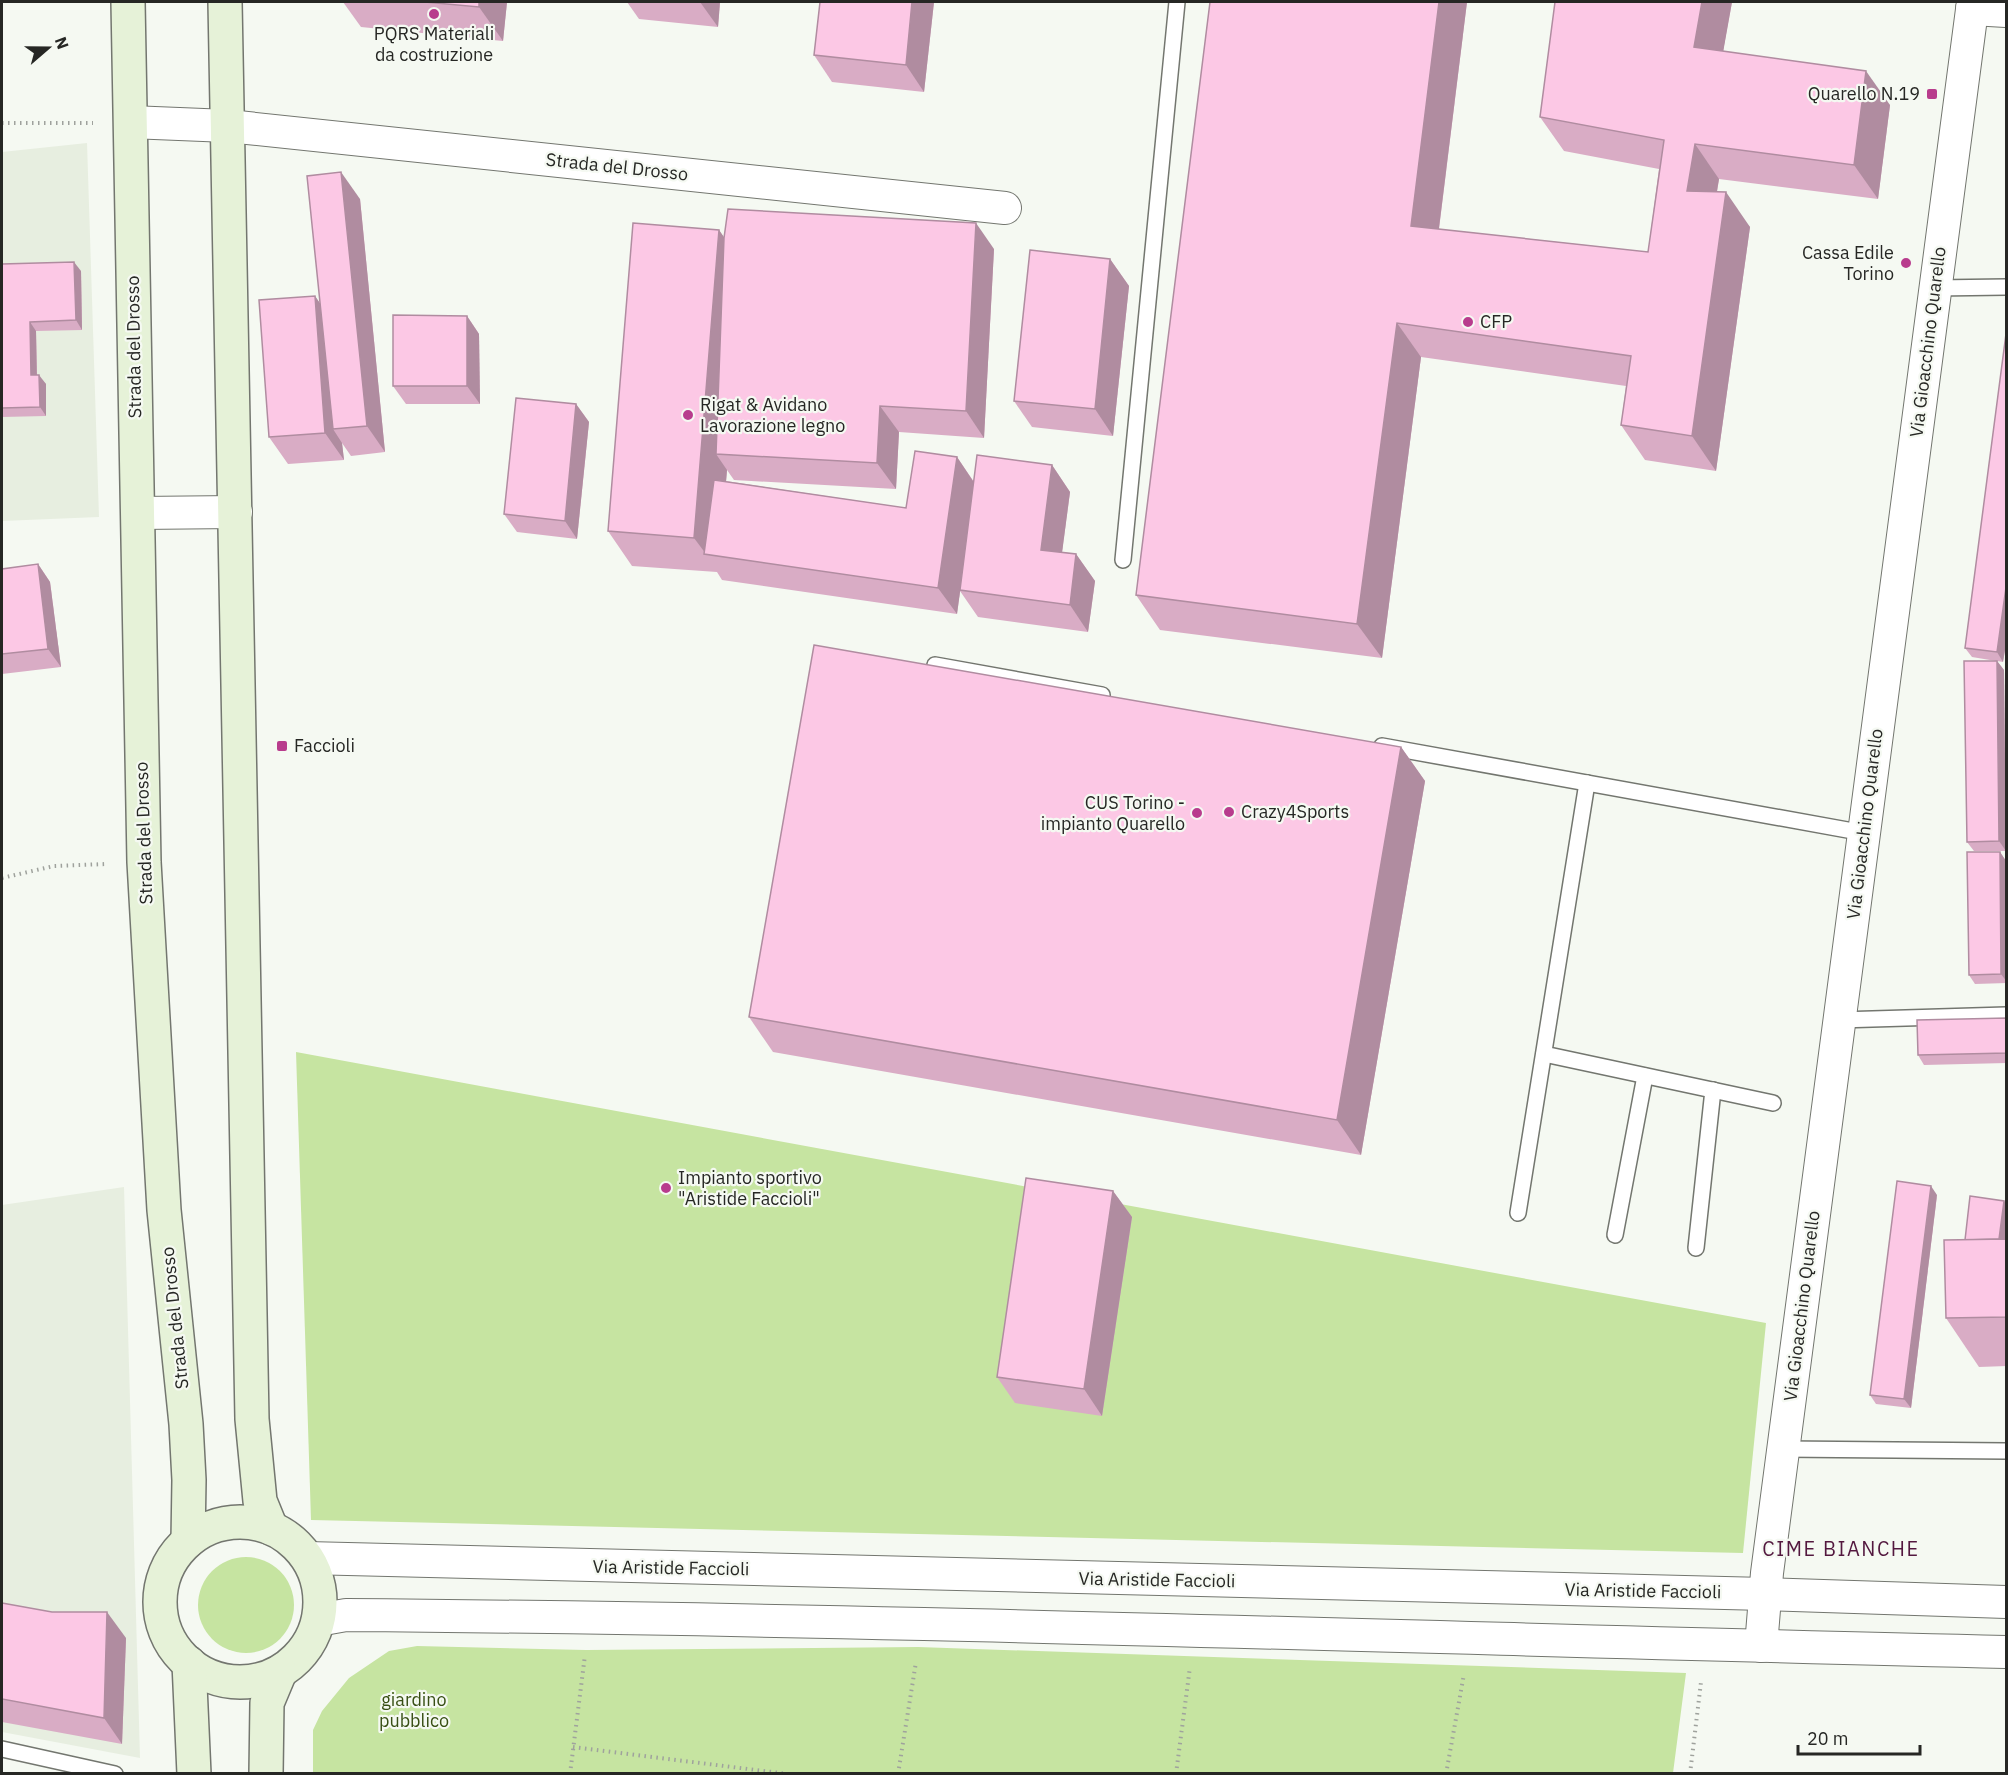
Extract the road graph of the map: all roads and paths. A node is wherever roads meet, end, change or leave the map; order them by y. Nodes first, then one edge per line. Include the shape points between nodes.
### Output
1 (128, 2) edge
2 (225, 2) edge
3 (1177, 2) edge
4 (1972, 5) edge
5 (2007, 11) edge
6 (130, 122) junction
7 (2, 123) edge
8 (228, 126) junction
9 (1005, 208) dead end
10 (2007, 287) edge
11 (1935, 288) junction
12 (236, 512) junction
13 (138, 513) junction
14 (1123, 560) dead end
15 (935, 665) edge
16 (1121, 699) edge
17 (1366, 743) edge
18 (1587, 783) junction
19 (1864, 833) junction
20 (144, 862) junction
21 (2, 878) edge
22 (2007, 1015) edge
23 (1839, 1020) junction
24 (1544, 1054) junction
25 (1645, 1076) junction
26 (1713, 1090) junction
27 (1773, 1103) dead end
28 (1518, 1213) dead end
29 (1615, 1235) dead end
30 (1696, 1248) dead end
31 (1783, 1449) junction
32 (2007, 1451) edge
33 (271, 1528) junction
34 (188, 1541) junction
35 (307, 1558) junction
36 (1765, 1594) junction
37 (2007, 1602) edge
38 (590, 1617) junction
39 (318, 1620) junction
40 (922, 1624) junction
41 (1196, 1630) junction
42 (1474, 1639) junction
43 (1705, 1645) junction
44 (1761, 1646) junction
45 (2007, 1652) edge
46 (189, 1664) junction
47 (280, 1672) junction
48 (573, 1747) junction
49 (2, 1749) edge
50 (115, 1773) edge
51 (194, 1773) edge
52 (266, 1773) edge
53 (570, 1773) edge
54 (788, 1773) edge
55 (898, 1773) edge
56 (1176, 1773) edge
57 (1446, 1773) edge
58 (1690, 1773) edge

1 - 6 street, Strada del Drosso
2 - 8 street
3 - 14 lane
4 - 5 street
4 - 11 street, Via Gioacchino Quarello
6 - 7 path
6 - 8 street, Strada del Drosso
6 - 13 street, Strada del Drosso
8 - 9 street, Strada del Drosso
8 - 12 street
10 - 11 lane
11 - 19 street, Via Gioacchino Quarello
12 - 13 street
12 - 33 street via 252,1419 260,1502
13 - 20 street, Strada del Drosso
15 - 16 lane
17 - 18 lane
18 - 19 lane
18 - 24 lane
19 - 23 street, Via Gioacchino Quarello
20 - 21 path via 54,866
20 - 34 street, Strada del Drosso via 164,1210 187,1435
22 - 23 lane
23 - 31 street, Via Gioacchino Quarello
24 - 25 lane
24 - 28 lane
25 - 26 lane
25 - 29 lane
26 - 27 lane
26 - 30 lane
31 - 32 lane
31 - 36 street, Via Gioacchino Quarello
33 - 34 street via 254,1523 226,1523
33 - 35 street via 286,1536
34 - 46 street via 166,1572 160,1604 170,1640
35 - 36 street, Via Aristide Faccioli
35 - 39 street via 320,1594
36 - 37 street, Via Aristide Faccioli
36 - 44 street, Via Gioacchino Quarello
38 - 39 street via 346,1616
38 - 40 street
38 - 48 path
39 - 47 street via 311,1641
40 - 41 street
40 - 55 path
41 - 42 street
41 - 56 path
42 - 43 street
42 - 57 path
43 - 44 street
43 - 58 path
44 - 45 street
46 - 47 street via 232,1682
46 - 51 street
47 - 52 street via 267,1703
48 - 53 path
48 - 54 path
49 - 50 lane

